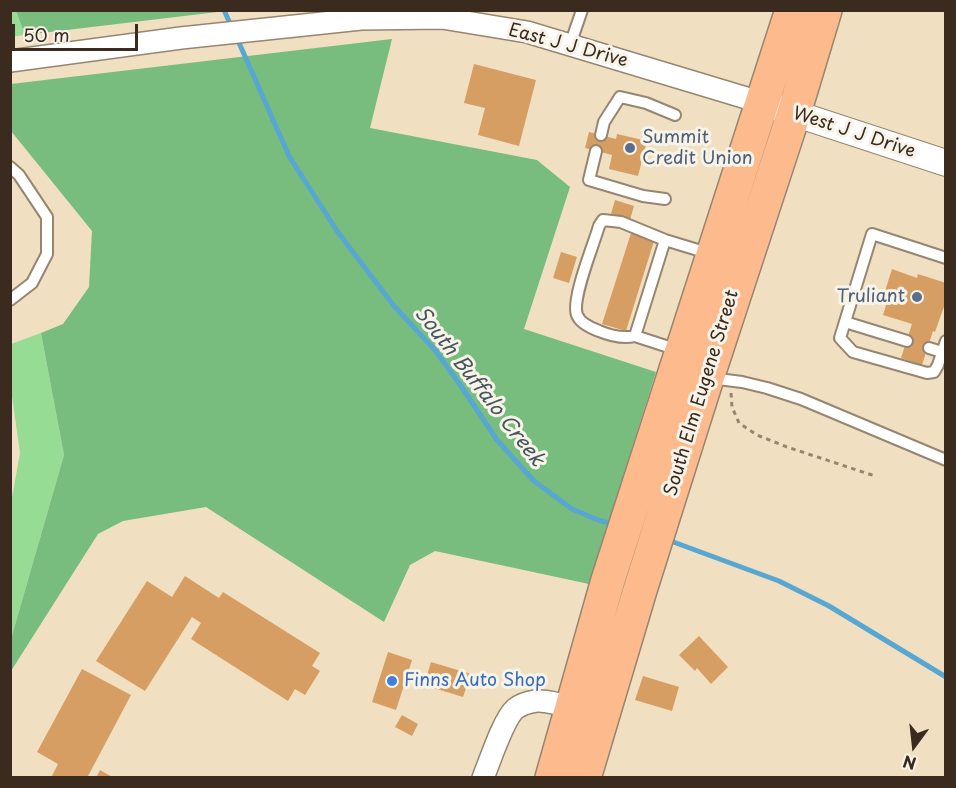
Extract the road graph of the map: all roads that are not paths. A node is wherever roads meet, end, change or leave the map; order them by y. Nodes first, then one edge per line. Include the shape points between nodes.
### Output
1 (582, 10) edge
2 (792, 10) edge
3 (825, 10) edge
4 (443, 14) edge
5 (570, 45) junction
6 (10, 61) edge
7 (763, 103) junction
8 (794, 113) junction
9 (675, 115) dead end
10 (601, 135) dead end
11 (596, 151) dead end
12 (945, 163) edge
13 (10, 167) edge
14 (665, 199) dead end
15 (665, 240) junction
16 (714, 255) junction
17 (945, 258) edge
18 (10, 300) edge
19 (845, 322) junction
20 (635, 336) junction
21 (906, 341) dead end
22 (944, 347) edge
23 (929, 348) dead end
24 (683, 352) junction
25 (718, 379) junction
26 (945, 460) edge
27 (571, 708) junction
28 (603, 716) junction
29 (483, 777) edge
30 (552, 777) edge
31 (584, 777) edge

1 - 5 lane
2 - 7 main road, South Elm Eugene Street
3 - 8 main road, South Elm Eugene Street
4 - 5 street, East J J Drive
4 - 6 street, East J J Drive via 181,38
5 - 7 street, East J J Drive
7 - 8 street, West J J Drive
7 - 16 main road, South Elm Eugene Street
8 - 12 street, West J J Drive
8 - 25 main road, South Elm Eugene Street
9 - 10 lane via 620,96
11 - 14 lane via 589,180
13 - 18 lane via 47,217 47,254 32,283
15 - 16 lane
15 - 20 lane
15 - 20 lane via 621,222 603,220 579,289 579,319 615,337
16 - 24 main road, South Elm Eugene Street
17 - 19 lane via 872,234
19 - 21 lane
19 - 22 lane via 840,338 853,352 927,373 934,372
20 - 24 lane
22 - 23 lane
24 - 27 main road, South Elm Eugene Street via 608,580
25 - 26 lane via 801,399
25 - 28 main road, South Elm Eugene Street via 669,500
27 - 28 street
27 - 29 street via 536,701 516,708
27 - 30 main road, South Elm Eugene Street
28 - 31 main road, South Elm Eugene Street

